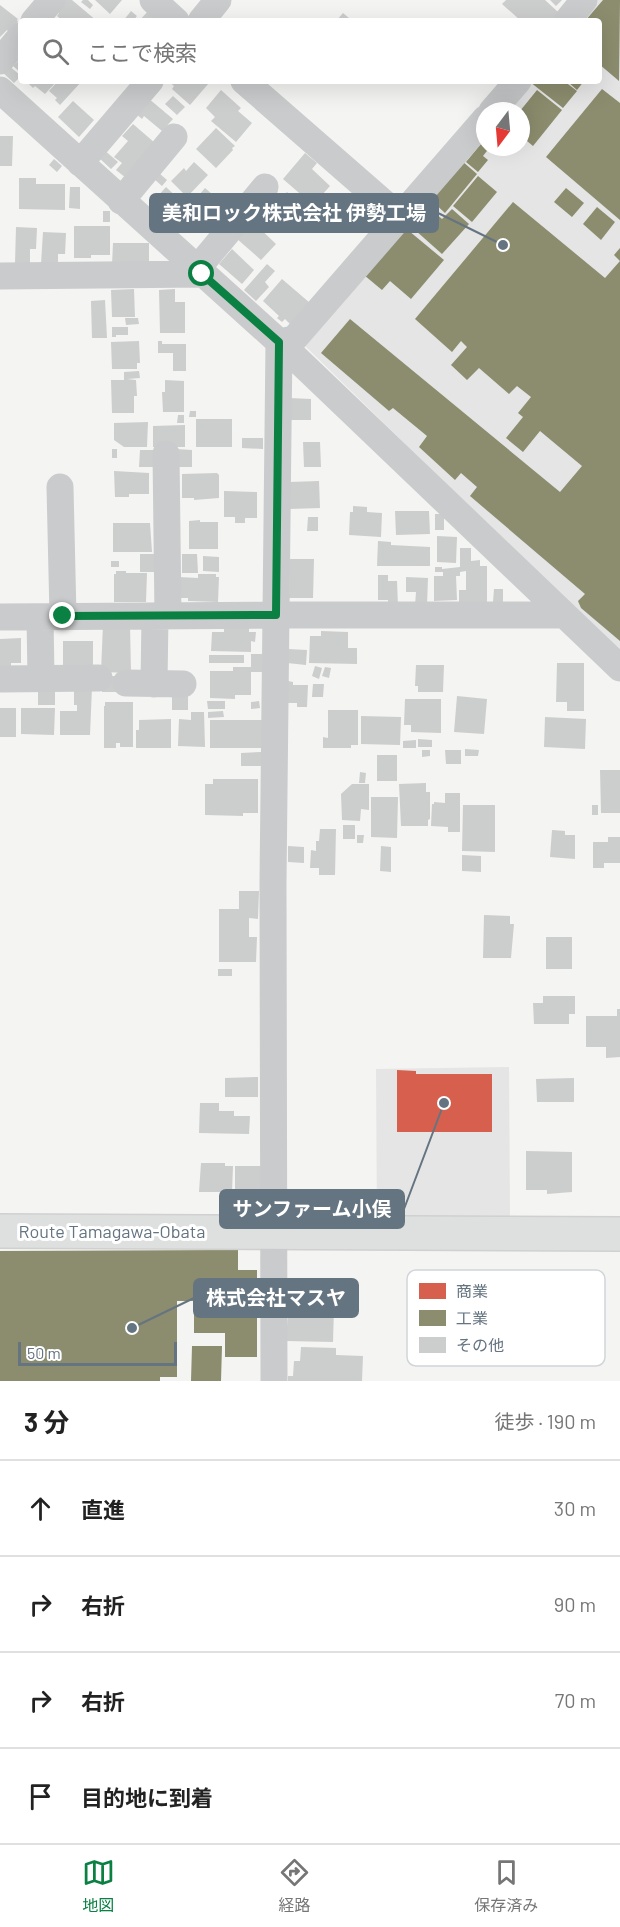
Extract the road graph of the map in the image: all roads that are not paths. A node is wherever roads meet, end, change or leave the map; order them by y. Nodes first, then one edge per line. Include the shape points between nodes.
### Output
1 (52, 0) edge
2 (153, 0) edge
3 (218, 0) edge
4 (584, 0) edge
5 (37, 18) edge
6 (173, 18) edge
7 (203, 18) edge
8 (569, 18) edge
9 (18, 40) edge
10 (0, 61) edge
11 (147, 84) edge
12 (247, 84) edge
13 (515, 84) edge
14 (0, 90) edge
15 (500, 102) edge
16 (476, 129) edge
17 (174, 137) dead end
18 (80, 163) junction
19 (265, 187) dead end
20 (122, 201) junction
21 (400, 217) junction
22 (200, 272) junction
23 (0, 276) edge
24 (279, 342) junction
25 (166, 454) dead end
26 (60, 487) dead end
27 (276, 615) junction
28 (564, 615) junction
29 (51, 616) junction
30 (161, 616) junction
31 (0, 617) edge
32 (620, 668) edge
33 (41, 678) junction
34 (99, 678) dead end
35 (0, 679) edge
36 (126, 683) dead end
37 (154, 684) junction
38 (183, 684) dead end
39 (0, 1231) edge
40 (275, 1233) junction
41 (620, 1234) edge
42 (274, 1381) edge

1 - 5 street
2 - 6 street
3 - 7 street
4 - 8 street
9 - 10 street
11 - 18 street
12 - 21 street
13 - 15 street
14 - 18 street
16 - 21 street
17 - 20 street
18 - 20 street
19 - 22 street
20 - 22 street
21 - 24 street via 294,339
22 - 23 street
22 - 24 street
24 - 27 street
24 - 28 street
25 - 30 street
26 - 29 street
27 - 28 street
27 - 30 street
27 - 40 street
28 - 32 street
29 - 30 street
29 - 31 street
29 - 33 street
30 - 37 street
33 - 34 street
33 - 35 street
36 - 37 street
37 - 38 street
39 - 40 main road, Route Tamagawa-Obata
40 - 41 main road, Route Tamagawa-Obata
40 - 42 street

